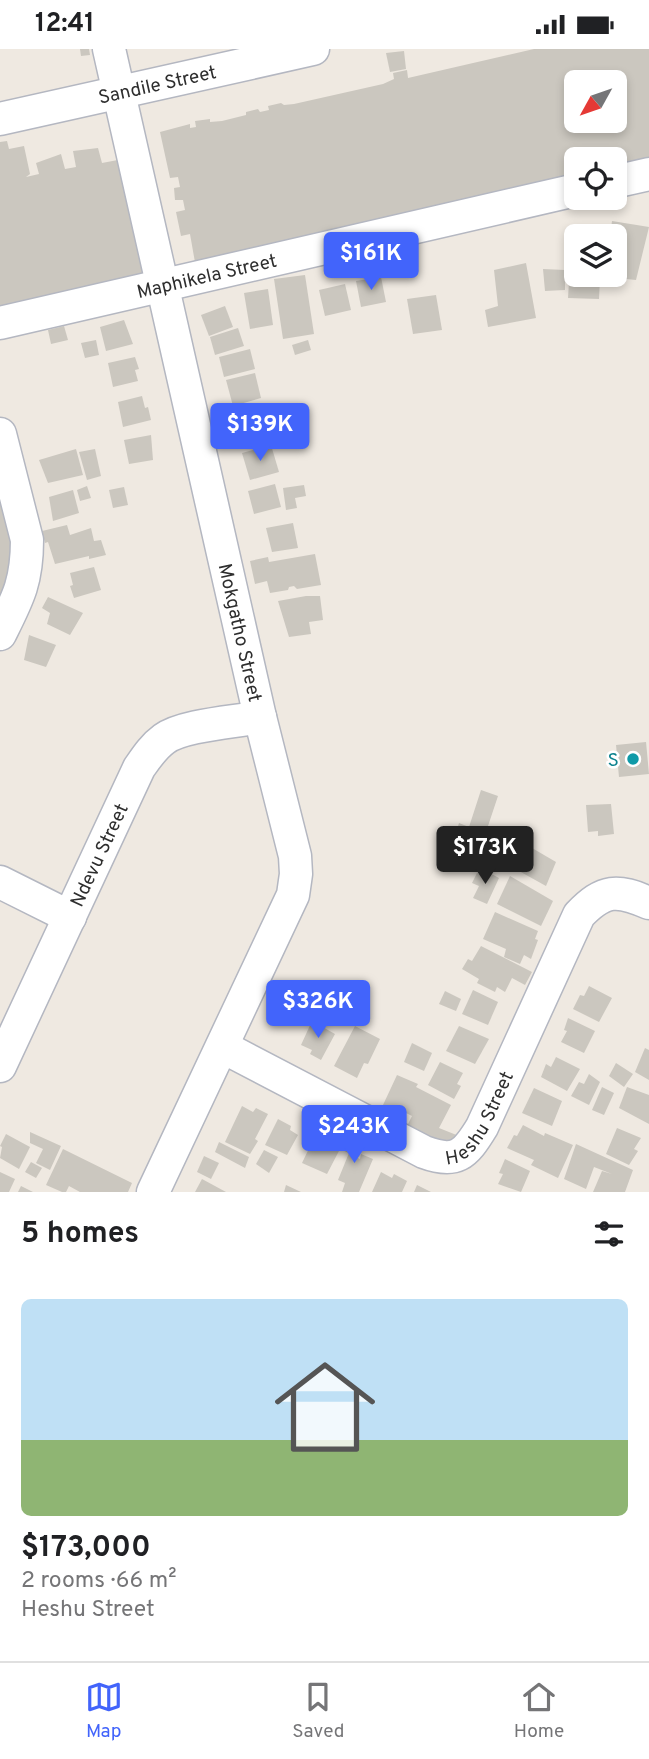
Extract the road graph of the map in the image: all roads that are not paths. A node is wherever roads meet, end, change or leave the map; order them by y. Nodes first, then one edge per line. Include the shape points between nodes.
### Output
1 (109, 49) edge
2 (313, 49) edge
3 (119, 94) junction
4 (0, 119) edge
5 (649, 174) edge
6 (627, 178) edge
7 (564, 193) edge
8 (163, 285) junction
9 (0, 323) edge
10 (0, 434) edge
11 (0, 634) edge
12 (260, 717) junction
13 (0, 882) edge
14 (649, 903) edge
15 (70, 917) junction
16 (223, 1047) junction
17 (0, 1066) edge
18 (153, 1192) edge

1 - 3 street, Mokgatho Street
2 - 3 street, Sandile Street
3 - 4 street, Sandile Street
3 - 8 street, Mokgatho Street
5 - 6 street
7 - 8 street, Maphikela Street
8 - 9 street, Maphikela Street
8 - 12 street, Mokgatho Street
10 - 11 street via 28,555 18,597
12 - 15 street, Ndevu Street via 182,731 151,751
12 - 16 street, Mokgatho Street via 296,874 293,895
13 - 15 street
14 - 16 street, Heshu Street via 627,894 604,895 579,915 482,1127 463,1153 451,1159 424,1152
15 - 17 street, Ndevu Street
16 - 18 street, Mokgatho Street

